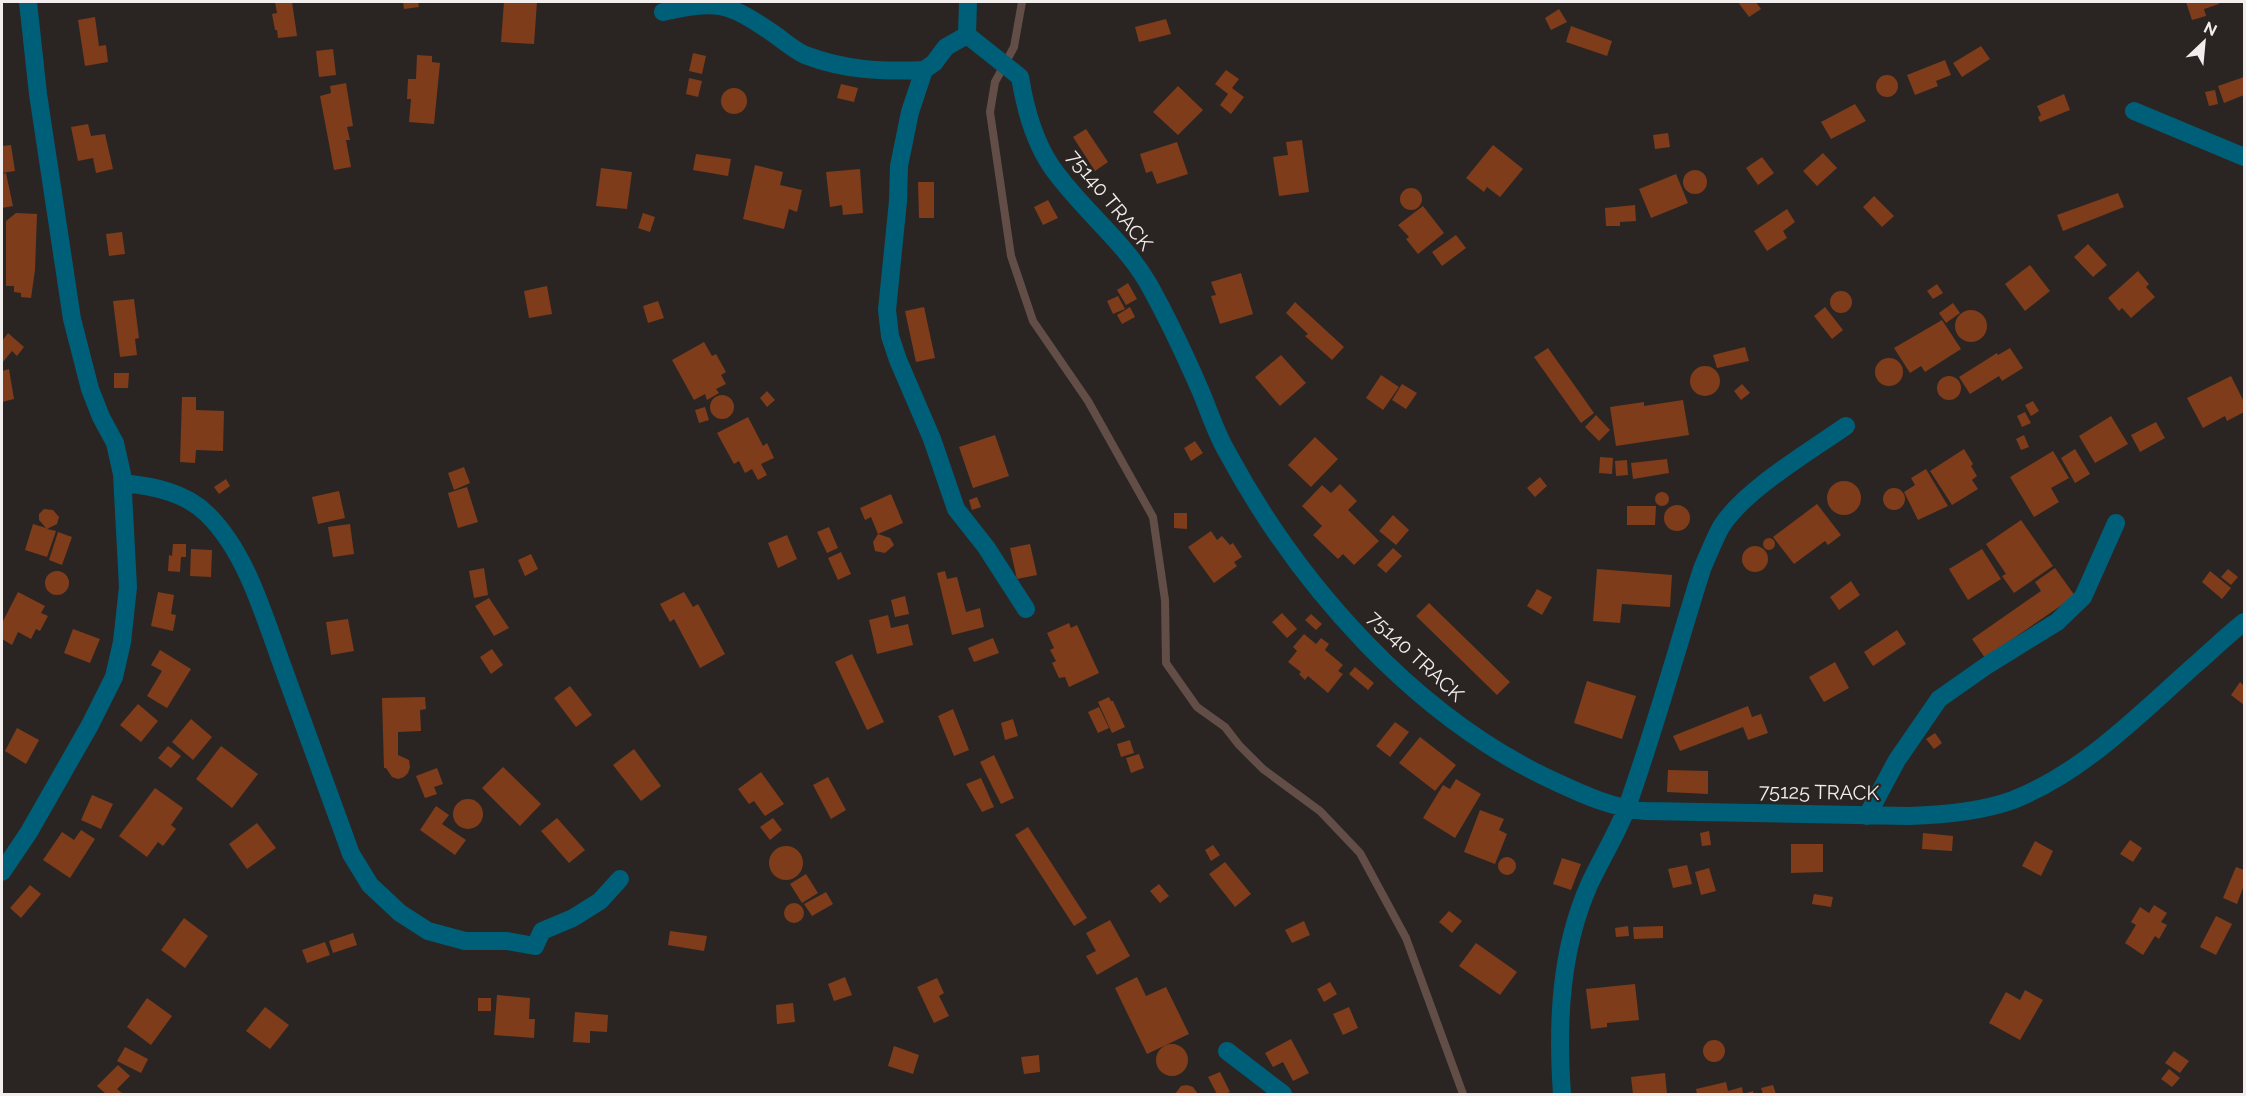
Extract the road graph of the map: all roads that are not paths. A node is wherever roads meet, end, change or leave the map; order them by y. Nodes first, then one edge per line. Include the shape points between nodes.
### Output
1 (28, 2) edge
2 (968, 2) edge
3 (663, 12) dead end
4 (967, 35) junction
5 (924, 70) junction
6 (2134, 111) dead end
7 (2244, 157) edge
8 (1846, 426) dead end
9 (123, 483) junction
10 (2116, 523) dead end
11 (1026, 609) dead end
12 (2244, 622) edge
13 (1626, 810) junction
14 (1866, 816) junction
15 (2, 872) edge
16 (620, 879) dead end
17 (1227, 1051) dead end
18 (1283, 1095) edge
19 (1562, 1095) edge

1 - 9 street via 72,319 90,389 116,443
2 - 4 street
3 - 5 street via 701,4 729,7 803,54 836,66 891,72
4 - 5 street via 946,46
4 - 13 street, 75140 TRACK via 1020,77 1025,109 1052,166 1120,244 1147,282 1194,375 1226,451 1290,554 1369,649 1459,726 1538,774
5 - 11 street via 899,166 887,310 891,336 956,509 987,547
6 - 7 street
8 - 13 street via 1753,492 1722,526 1702,569
9 - 15 street via 128,587 114,677 29,832
9 - 16 street via 156,487 179,497 205,512 225,534 240,558 262,611 351,854 370,885 399,913 428,931 465,940 535,946 542,931 600,901
10 - 14 street via 2083,597 2057,622 1939,699 1897,760
12 - 14 street, 75125 TRACK via 2130,723 2061,776 2012,800 1989,806 1934,815
13 - 14 street, 75125 TRACK
13 - 19 street via 1589,886 1574,929 1562,987
17 - 18 street

